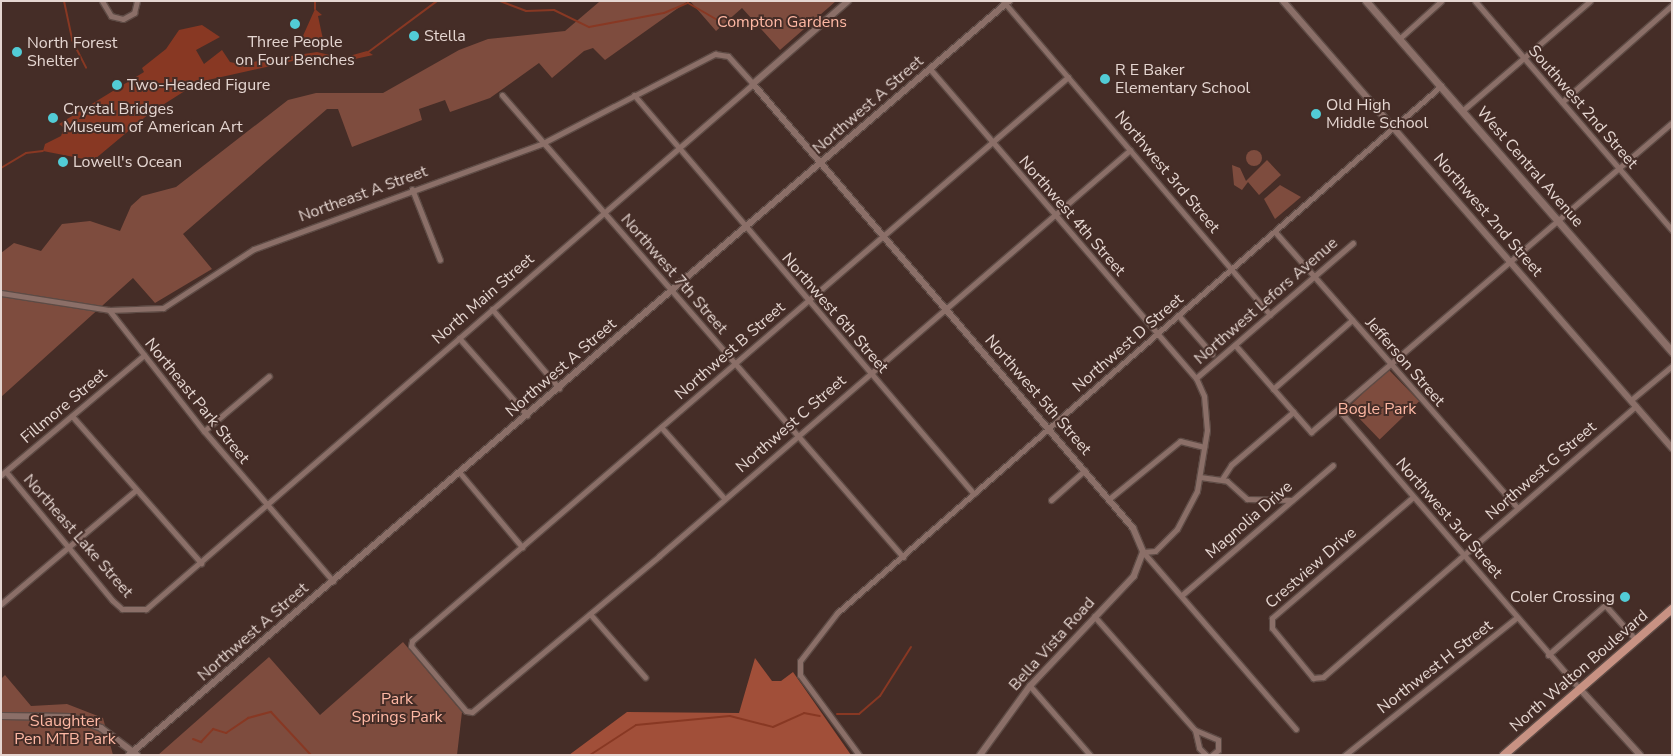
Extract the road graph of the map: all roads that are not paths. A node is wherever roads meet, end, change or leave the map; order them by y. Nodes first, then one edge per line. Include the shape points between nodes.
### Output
1 (102, 1) edge
2 (137, 1) edge
3 (848, 1) edge
4 (1283, 1) edge
5 (1366, 1) edge
6 (1441, 1) edge
7 (1476, 1) edge
8 (1590, 1) edge
9 (1006, 2) edge
10 (1672, 5) edge
11 (1399, 38) junction
12 (1524, 58) junction
13 (930, 69) junction
14 (1068, 77) junction
15 (753, 84) junction
16 (1441, 86) junction
17 (502, 95) dead end
18 (634, 95) junction
19 (1562, 102) junction
20 (1462, 111) junction
21 (1672, 123) edge
22 (1395, 129) junction
23 (544, 143) junction
24 (993, 143) junction
25 (678, 147) junction
26 (1130, 150) junction
27 (822, 163) junction
28 (1620, 169) junction
29 (412, 190) junction
30 (603, 211) junction
31 (1055, 215) junction
32 (1559, 222) junction
33 (746, 227) junction
34 (1672, 230) edge
35 (1276, 233) junction
36 (884, 236) junction
37 (1353, 244) dead end
38 (440, 260) dead end
39 (1512, 262) junction
40 (1233, 270) junction
41 (1314, 277) junction
42 (672, 291) junction
43 (1, 293) edge
44 (808, 300) junction
45 (946, 308) junction
46 (492, 309) junction
47 (109, 310) junction
48 (1178, 314) junction
49 (1270, 315) junction
50 (1352, 320) junction
51 (1156, 334) junction
52 (459, 338) junction
53 (1235, 345) junction
54 (1672, 352) edge
55 (1212, 354) dead end
56 (144, 355) junction
57 (735, 363) junction
58 (1390, 364) junction
59 (1672, 366) edge
60 (870, 372) junction
61 (269, 376) dead end
62 (1196, 378) junction
63 (559, 388) junction
64 (1273, 389) junction
65 (1631, 400) junction
66 (1636, 406) junction
67 (1338, 409) junction
68 (1293, 412) junction
69 (527, 415) junction
70 (72, 416) junction
71 (661, 427) junction
72 (1048, 428) junction
73 (204, 431) junction
74 (797, 435) junction
75 (1204, 447) junction
76 (1672, 448) edge
77 (1333, 465) dead end
78 (1085, 470) junction
79 (3, 474) edge
80 (460, 474) junction
81 (1200, 477) junction
82 (1222, 479) junction
83 (136, 490) junction
84 (974, 494) junction
85 (1413, 497) junction
86 (724, 498) junction
87 (1109, 499) junction
88 (1051, 500) dead end
89 (1292, 500) junction
90 (267, 506) junction
91 (1517, 507) junction
92 (67, 547) junction
93 (522, 547) junction
94 (1143, 552) junction
95 (1463, 555) junction
96 (903, 557) junction
97 (201, 562) junction
98 (333, 581) junction
99 (1182, 595) junction
100 (1, 604) edge
101 (1672, 609) edge
102 (134, 611) joint
103 (590, 614) junction
104 (1094, 616) junction
105 (1516, 618) junction
106 (1636, 640) junction
107 (1548, 655) junction
108 (644, 677) dead end
109 (1030, 686) junction
110 (1580, 689) junction
111 (466, 711) joint
112 (1, 716) edge
113 (1296, 729) dead end
114 (1195, 730) junction
115 (133, 754) edge
116 (859, 755) edge
117 (980, 755) edge
118 (1090, 755) edge
119 (1206, 755) edge
120 (1212, 755) edge
121 (1346, 755) edge
122 (1504, 755) edge
123 (1640, 755) edge

1 - 2 street via 111,16 123,19 134,13
3 - 15 street, North Main Street
4 - 22 street, Northwest 2nd Street
5 - 11 main road, West Central Avenue
6 - 11 street
7 - 12 street, Southwest 2nd Street
8 - 12 street
9 - 13 street, Northwest A Street
9 - 14 street, Northwest 3rd Street
10 - 19 street
11 - 16 main road, West Central Avenue
12 - 19 street, Southwest 2nd Street
12 - 20 street
13 - 24 street, Northwest 4th Street
13 - 27 street, Northwest A Street
14 - 24 street, Northwest B Street
14 - 26 street, Northwest 3rd Street
15 - 18 street, Northeast A Street via 728,56 714,54
15 - 25 street, North Main Street
15 - 27 street, Northwest 5th Street
16 - 20 main road, West Central Avenue
16 - 22 street, Northwest D Street
17 - 23 street, Northwest 7th Street
18 - 23 street, Northeast A Street
18 - 25 street, Northwest 6th Street
19 - 28 street, Southwest 2nd Street
20 - 32 main road, West Central Avenue
21 - 28 street
22 - 35 street, Northwest D Street
22 - 39 street, Northwest 2nd Street
23 - 29 street, Northeast A Street
23 - 30 street, Northwest 7th Street
24 - 31 street, Northwest 4th Street
24 - 36 street, Northwest B Street
25 - 30 street, North Main Street
25 - 33 street, Northwest 6th Street
26 - 31 street, Northwest C Street
26 - 40 street, Northwest 3rd Street
27 - 33 street, Northwest A Street
27 - 36 street, Northwest 5th Street
28 - 32 street
28 - 34 street, Southwest 2nd Street
29 - 38 street
29 - 47 street, Northeast A Street via 254,249 163,308
30 - 42 street, Northwest 7th Street
30 - 46 street, North Main Street
31 - 45 street, Northwest C Street
31 - 51 street, Northwest 4th Street
32 - 39 street
32 - 54 main road, West Central Avenue
33 - 42 street, Northwest A Street
33 - 44 street, Northwest 6th Street
35 - 40 street, Northwest D Street
35 - 41 street, Jefferson Street
36 - 44 street, Northwest B Street
36 - 45 street, Northwest 5th Street
37 - 41 street, Northwest Lefors Avenue
39 - 58 street
39 - 65 street, Northwest 2nd Street
40 - 48 street, Northwest D Street
40 - 49 street, Northwest 3rd Street
41 - 49 street, Northwest Lefors Avenue
41 - 50 street, Jefferson Street
42 - 57 street, Northwest 7th Street
42 - 63 street, Northwest A Street
43 - 47 street, Northeast A Street
44 - 57 street, Northwest B Street
44 - 60 street, Northwest 6th Street
45 - 60 street, Northwest C Street
45 - 72 street, Northwest 5th Street
46 - 52 street, North Main Street
46 - 63 street
47 - 56 street, Northeast Park Street
48 - 51 street, Northwest D Street
48 - 55 street
49 - 53 street, Northwest Lefors Avenue
50 - 58 street, Jefferson Street
50 - 64 street
51 - 62 street, Northwest 4th Street
51 - 72 street, Northwest D Street
52 - 69 street
52 - 90 street, North Main Street
53 - 62 street, Northwest Lefors Avenue
53 - 64 street
56 - 70 street, Fillmore Street
56 - 73 street, Northeast Park Street
57 - 71 street, Northwest B Street
57 - 74 street, Northwest 7th Street
58 - 67 street
58 - 91 street, Jefferson Street
59 - 65 street
60 - 74 street, Northwest C Street
60 - 84 street, Northwest 6th Street
61 - 73 street
62 - 75 street via 1208,417
63 - 69 street, Northwest A Street
64 - 68 street
65 - 66 street, Northwest 2nd Street
66 - 76 street, Northwest 2nd Street
66 - 91 street, Northwest G Street
67 - 68 street via 1311,432
67 - 85 street, Northwest 3rd Street
68 - 82 street via 1231,465
69 - 80 street, Northwest A Street
70 - 79 street, Fillmore Street
70 - 83 street
71 - 86 street
71 - 93 street, Northwest B Street
72 - 78 street, Northwest 5th Street
72 - 84 street, Northwest D Street
73 - 90 street, Northeast Park Street
74 - 86 street, Northwest C Street
74 - 96 street, Northwest 7th Street
75 - 81 street
75 - 87 street via 1180,441
77 - 89 street, Magnolia Drive
78 - 87 street, Northwest 5th Street
78 - 88 street
79 - 92 street, Northeast Lake Street
80 - 93 street
80 - 98 street, Northwest A Street
81 - 82 street
81 - 94 street via 1177,529 1155,551
82 - 89 street via 1247,499
83 - 92 street
83 - 97 street
84 - 96 street, Northwest D Street
85 - 95 street, Northwest 3rd Street
85 - 95 street, Crestview Drive via 1272,618 1272,628 1313,678 1323,677
86 - 103 street, Northwest C Street
87 - 94 street, Northwest 5th Street via 1133,528
89 - 99 street, Magnolia Drive
90 - 97 street, North Main Street
90 - 98 street, Northeast Park Street
91 - 95 street, Northwest G Street
92 - 100 street
92 - 102 street, Northeast Lake Street via 112,600 122,609
93 - 111 street, Northwest B Street via 412,641 411,646
94 - 99 street, Northwest 5th Street
94 - 104 street, Bella Vista Road via 1134,576
95 - 105 street, Northwest 3rd Street
96 - 116 street, Northwest D Street via 838,613 799,669 801,679
97 - 102 street, North Main Street via 146,609
98 - 115 street, Northwest A Street
99 - 113 street, Northwest 5th Street
101 - 106 main road, North Walton Boulevard
103 - 108 street
103 - 111 street, Northwest C Street via 472,712
104 - 109 street, Bella Vista Road
104 - 114 street
105 - 107 street, Northwest 3rd Street
105 - 121 street, Northwest H Street
106 - 107 street via 1605,605
106 - 110 main road, North Walton Boulevard
107 - 110 street, Northwest 3rd Street
109 - 117 street, Bella Vista Road
109 - 118 street
110 - 122 main road, North Walton Boulevard
110 - 123 street, Northwest 3rd Street
112 - 115 street via 71,717 101,728
114 - 119 street via 1199,748
114 - 120 street via 1218,740 1218,750

